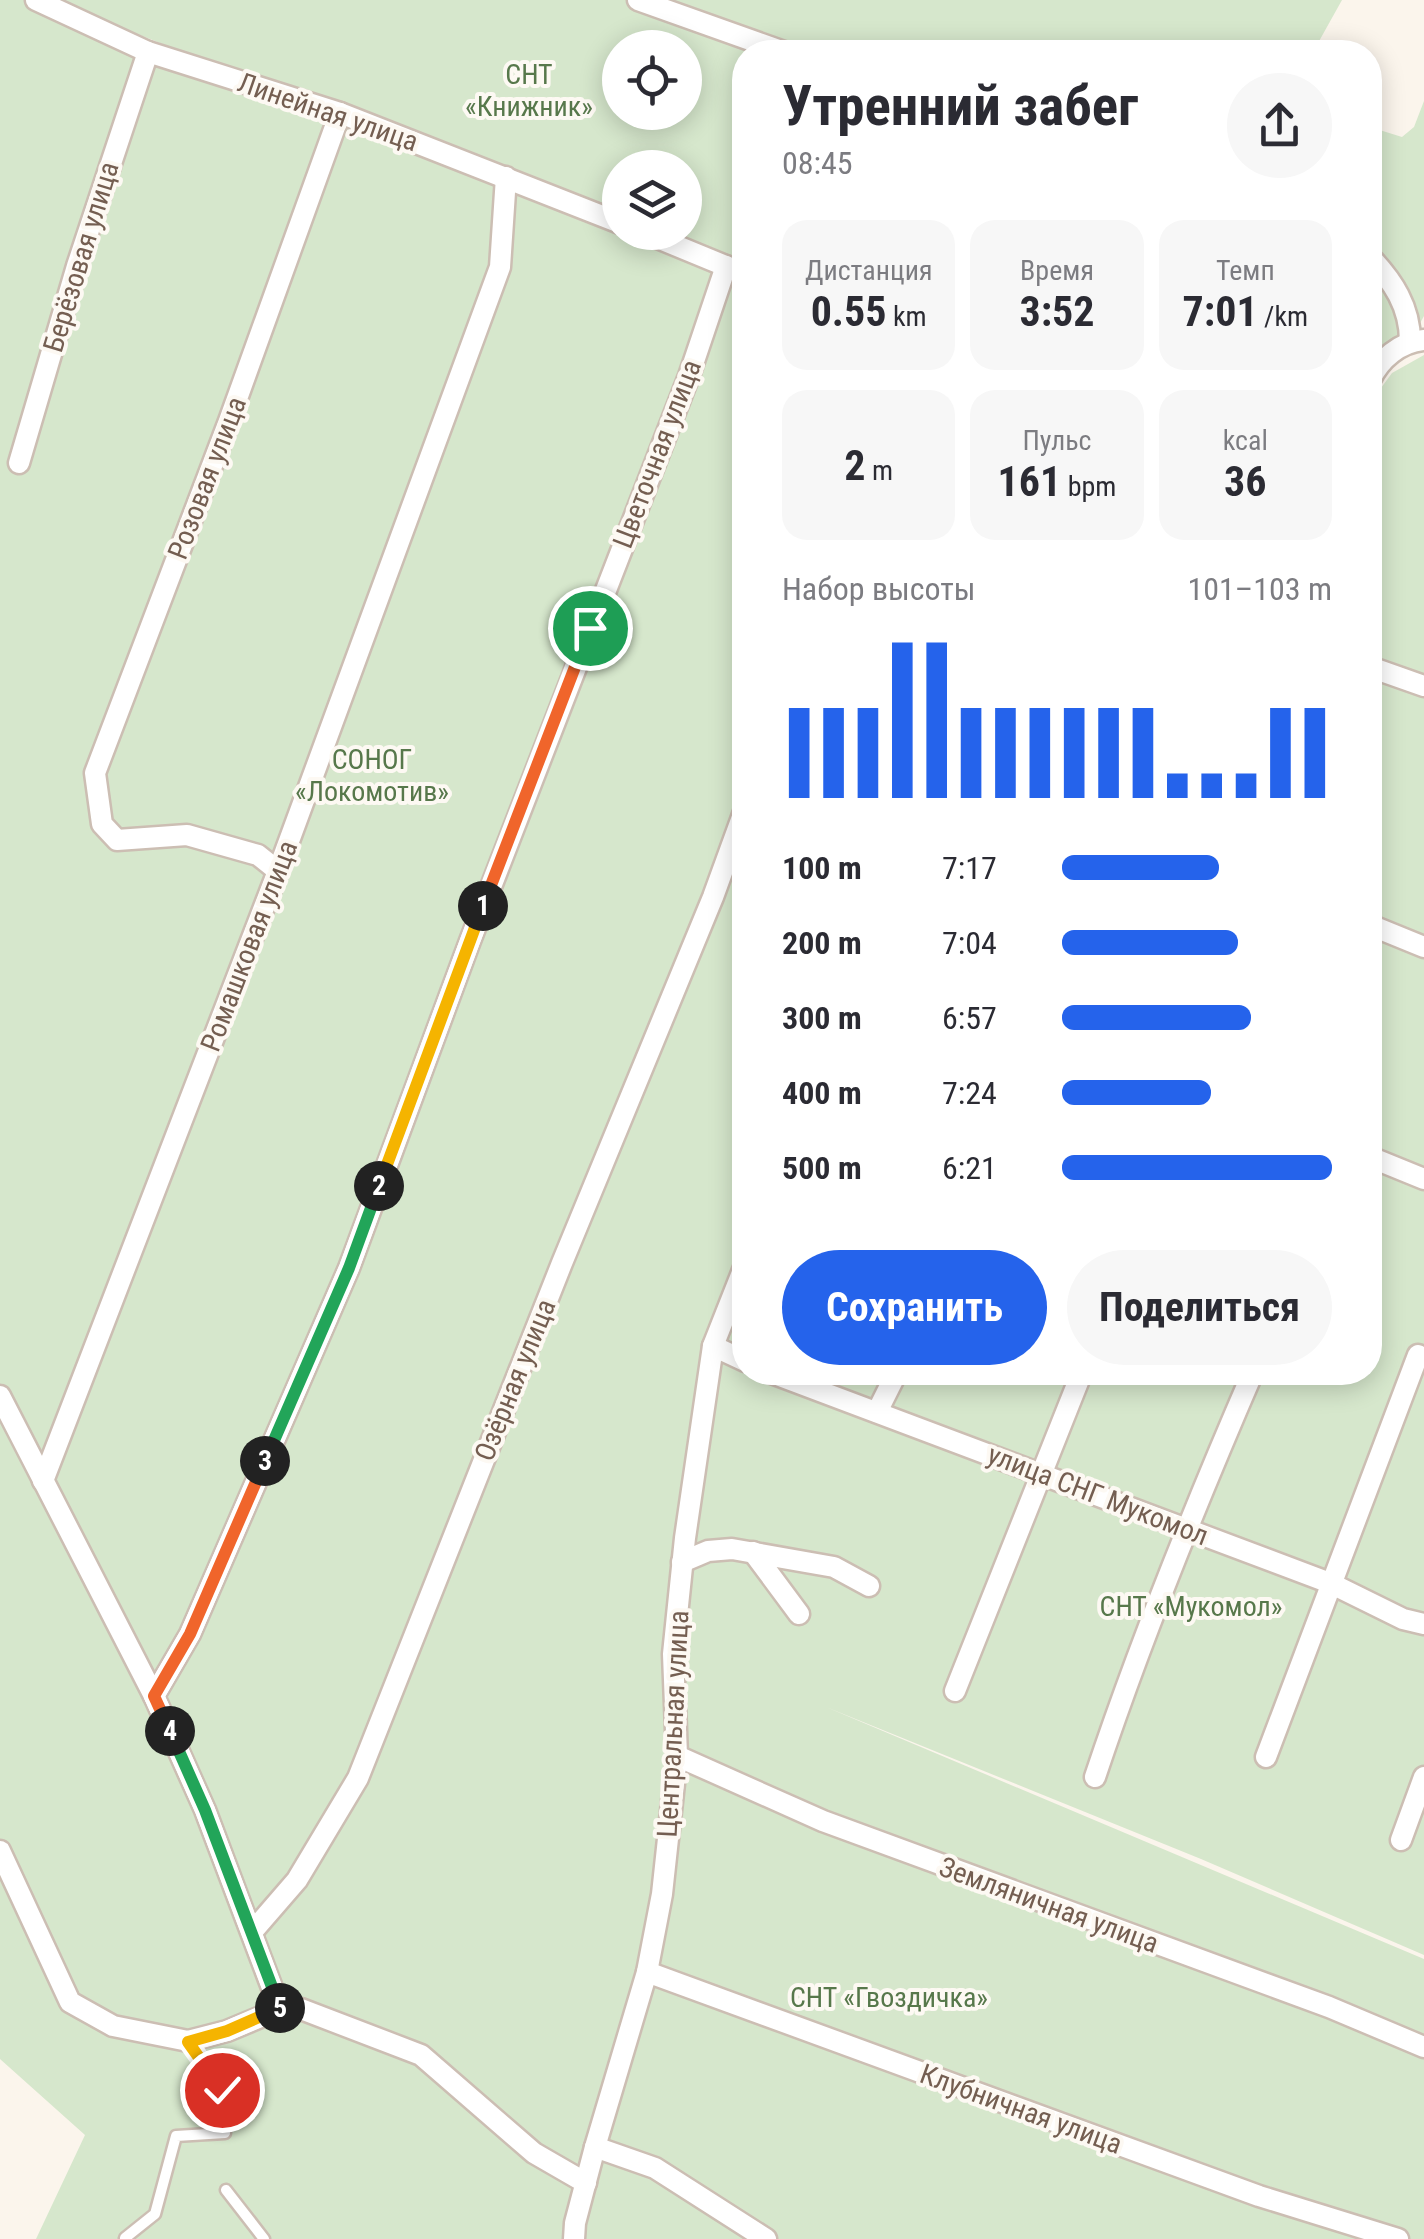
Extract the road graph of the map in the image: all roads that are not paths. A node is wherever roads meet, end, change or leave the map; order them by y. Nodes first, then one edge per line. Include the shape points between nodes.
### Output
1 (36, 0) edge
2 (638, 0) edge
3 (750, 40) edge
4 (148, 52) junction
5 (340, 113) junction
6 (506, 178) junction
7 (602, 217) edge
8 (687, 250) edge
9 (732, 269) edge
10 (1382, 270) edge
11 (732, 277) edge
12 (1417, 340) edge
13 (1382, 364) edge
14 (19, 463) dead end
15 (1382, 671) edge
16 (1424, 686) edge
17 (732, 845) edge
18 (278, 870) junction
19 (1382, 930) edge
20 (1424, 947) edge
21 (1382, 1161) edge
22 (1424, 1179) edge
23 (732, 1298) edge
24 (713, 1346) junction
25 (732, 1355) edge
26 (1418, 1355) dead end
27 (805, 1385) edge
28 (890, 1385) edge
29 (1077, 1385) edge
30 (1246, 1385) edge
31 (0, 1396) edge
32 (877, 1412) junction
33 (1042, 1476) junction
34 (43, 1482) junction
35 (1186, 1528) junction
36 (752, 1552) junction
37 (682, 1562) junction
38 (1330, 1583) junction
39 (869, 1586) dead end
40 (800, 1614) dead end
41 (1424, 1624) edge
42 (955, 1691) dead end
43 (154, 1696) junction
44 (677, 1756) junction
45 (1266, 1757) dead end
46 (1424, 1776) edge
47 (1095, 1777) dead end
48 (1401, 1840) dead end
49 (0, 1851) edge
50 (252, 1932) junction
51 (647, 1972) junction
52 (280, 2010) junction
53 (188, 2042) junction
54 (1424, 2046) edge
55 (596, 2147) junction
56 (586, 2183) junction
57 (226, 2190) dead end
58 (125, 2238) edge
59 (264, 2239) edge
60 (574, 2239) edge
61 (766, 2239) edge
62 (1398, 2239) edge

1 - 4 street, Линейная улица
2 - 3 street
4 - 5 street, Линейная улица
4 - 14 street, Берёзовая улица
5 - 6 street, Линейная улица
5 - 18 street, Розовая улица via 95,773 102,824 117,840 187,835 258,856
6 - 7 street, Линейная улица
6 - 18 street, Ромашковая улица via 500,267
8 - 9 street
10 - 12 street
11 - 43 street, Цветочная улица via 688,376 349,1268 190,1634
12 - 13 street
15 - 16 street
17 - 50 street, Озёрная улица via 358,1778 296,1880
18 - 34 street, Ромашковая улица
19 - 20 street
21 - 22 street
23 - 24 street, Центральная улица
24 - 25 street
24 - 37 street, Центральная улица
26 - 38 street
27 - 32 street, улица СНГ Мукомол
28 - 32 street
29 - 33 street
30 - 35 street
31 - 34 street
32 - 33 street, улица СНГ Мукомол
33 - 35 street, улица СНГ Мукомол
33 - 42 street
34 - 43 street
35 - 38 street, улица СНГ Мукомол
35 - 47 street
36 - 37 street via 708,1551
36 - 39 street via 834,1568
36 - 40 street
37 - 44 street, Центральная улица via 673,1654
38 - 41 street, улица СНГ Мукомол
38 - 45 street
43 - 50 street
44 - 51 street, Центральная улица
44 - 54 street, Земляничная улица via 823,1822
46 - 48 street
49 - 53 street via 70,2002 113,2026
50 - 52 street
51 - 55 street, Центральная улица
51 - 62 street, Клубничная улица via 1259,2196
52 - 53 street
52 - 56 street via 301,2008 421,2055 534,2153
53 - 58 lane via 222,2090 226,2133 176,2136 155,2214
55 - 56 street, Центральная улица
55 - 61 street via 655,2168
56 - 60 street, Центральная улица
57 - 59 lane

